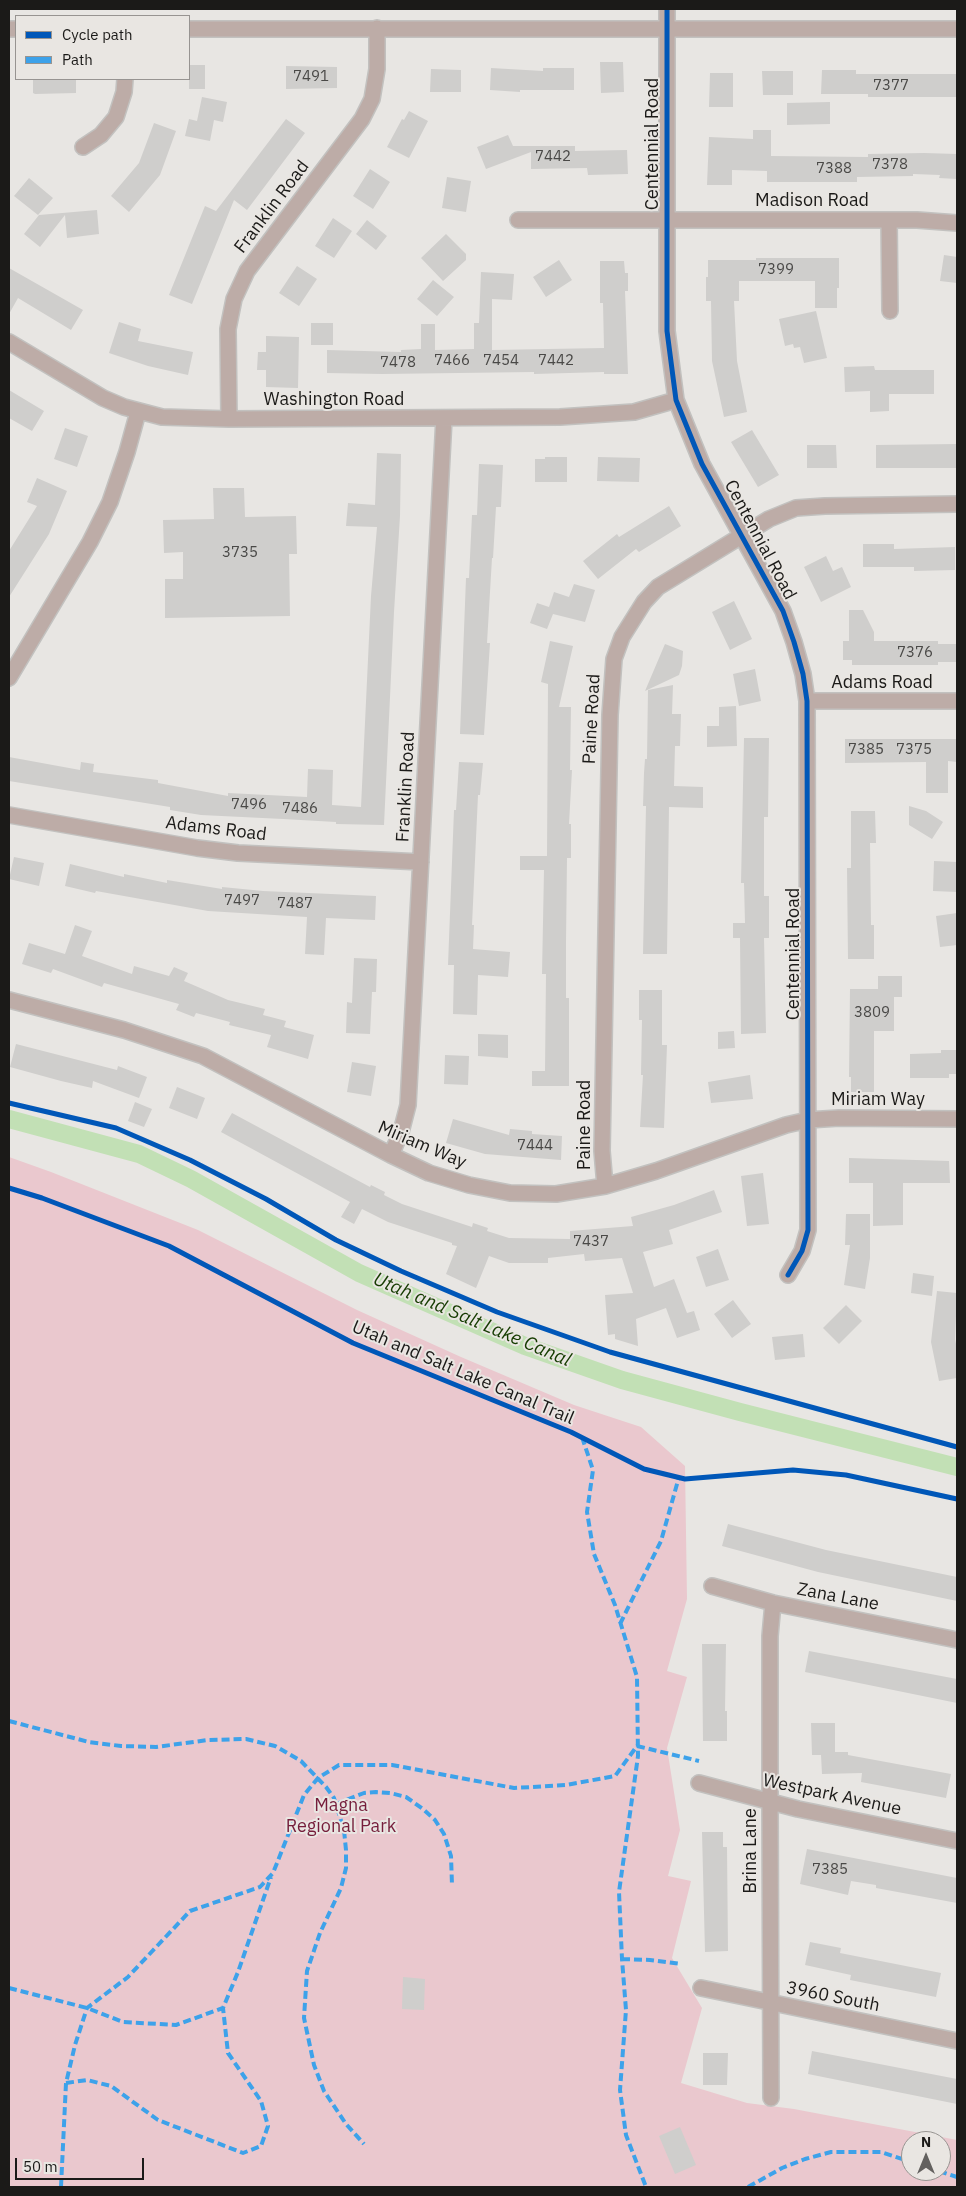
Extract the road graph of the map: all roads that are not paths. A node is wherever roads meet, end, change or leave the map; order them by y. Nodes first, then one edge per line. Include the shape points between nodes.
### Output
1 (667, 9) edge
2 (190, 28) edge
3 (377, 28) junction
4 (666, 28) junction
5 (957, 29) edge
6 (125, 80) edge
7 (83, 147) dead end
8 (666, 219) junction
9 (518, 220) dead end
10 (889, 220) junction
11 (957, 223) edge
12 (890, 311) dead end
13 (9, 342) edge
14 (676, 400) junction
15 (138, 412) junction
16 (444, 418) junction
17 (229, 419) junction
18 (957, 504) edge
19 (743, 535) junction
20 (9, 678) edge
21 (957, 701) edge
22 (807, 702) junction
23 (9, 815) edge
24 (421, 862) junction
25 (9, 1000) edge
26 (957, 1119) edge
27 (808, 1120) junction
28 (391, 1155) junction
29 (604, 1186) junction
30 (788, 1275) dead end
31 (712, 1586) dead end
32 (773, 1603) junction
33 (957, 1640) edge
34 (699, 1783) dead end
35 (770, 1802) junction
36 (957, 1841) edge
37 (701, 1988) dead end
38 (770, 2004) junction
39 (957, 2041) edge
40 (771, 2098) dead end

1 - 4 street, Centennial Road
2 - 3 street
3 - 4 street
3 - 17 street, Franklin Road via 377,69 372,99 362,119 246,271 234,299 228,329
4 - 5 street
4 - 8 street, Centennial Road
6 - 7 street via 116,116 101,135
8 - 9 street, Madison Road
8 - 10 street, Madison Road
8 - 14 street, Centennial Road via 667,331
10 - 11 street, Madison Road
10 - 12 street
13 - 15 street, Washington Road via 103,398
14 - 16 street, Washington Road via 634,412 601,416
14 - 19 street, Centennial Road via 702,464
15 - 17 street, Washington Road
15 - 20 street via 110,502 90,542
16 - 17 street, Washington Road
16 - 24 street, Franklin Road
18 - 19 street, Paine Road via 796,508
19 - 22 street, Centennial Road via 783,611 803,674
19 - 29 street, Paine Road via 658,587 622,636 614,659 610,715
21 - 22 street, Adams Road
22 - 27 street, Centennial Road
23 - 24 street, Adams Road via 238,853
24 - 28 street, Franklin Road via 408,1105
25 - 28 street, Miriam Way via 124,1030 204,1056
26 - 27 street, Miriam Way
27 - 29 street, Miriam Way
27 - 30 street, Centennial Road via 808,1230 802,1251
28 - 29 street, Miriam Way via 445,1178 510,1193 556,1194
31 - 32 street, Zana Lane
32 - 33 street, Zana Lane
32 - 35 street, Brina Lane via 770,1636
34 - 35 street, Westpark Avenue
35 - 36 street, Westpark Avenue
35 - 38 street, Brina Lane
37 - 38 street, 3960 South
38 - 39 street, 3960 South
38 - 40 street, Brina Lane

